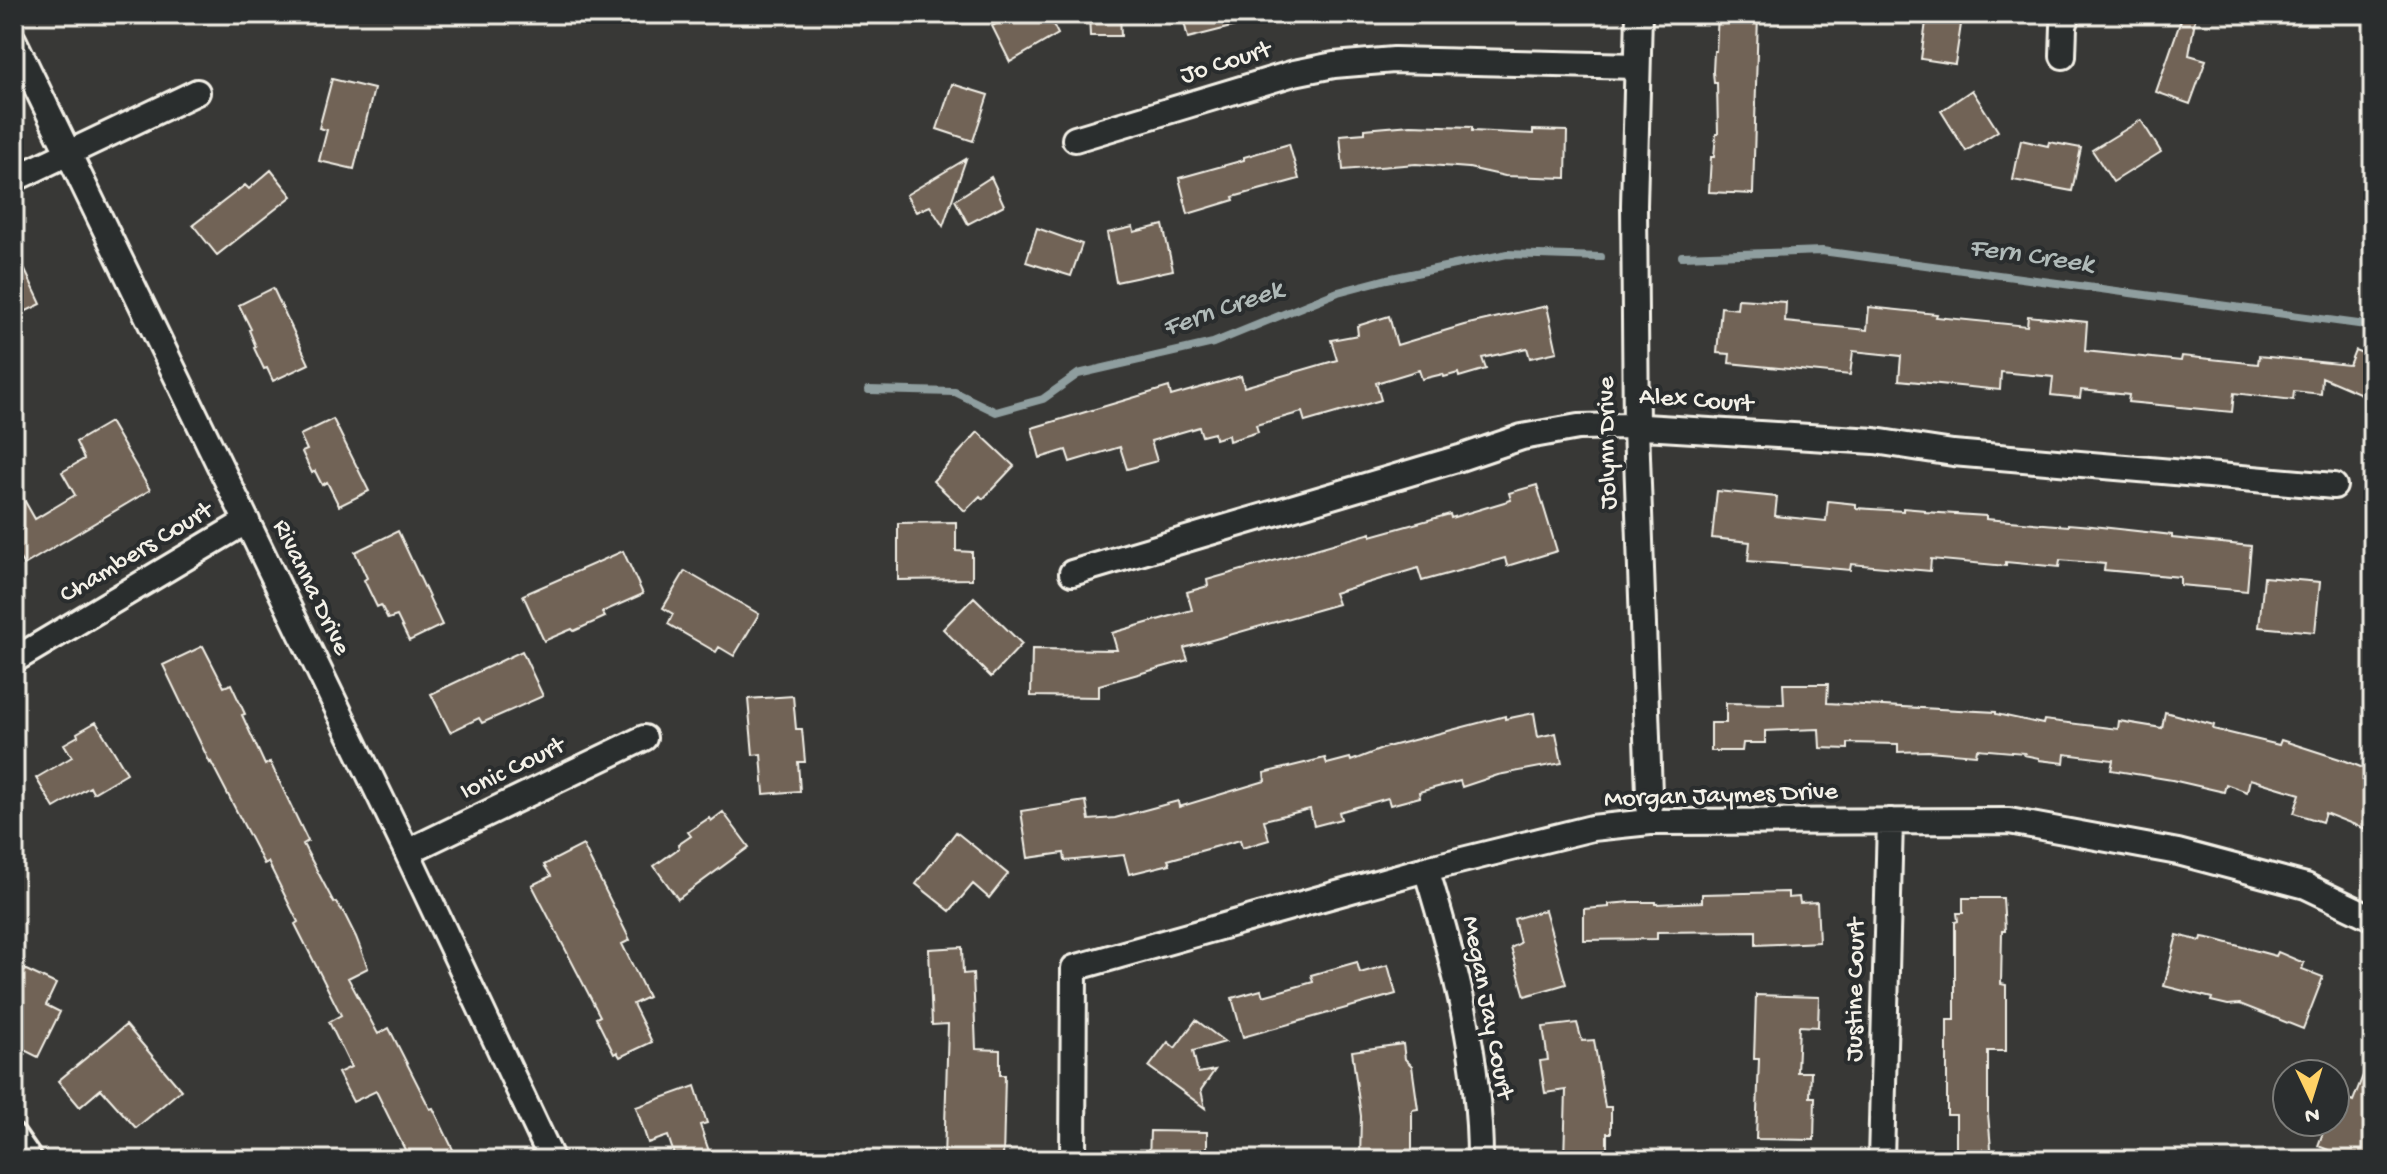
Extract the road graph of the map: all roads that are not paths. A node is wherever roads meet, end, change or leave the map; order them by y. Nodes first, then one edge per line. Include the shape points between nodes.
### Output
1 (1639, 14) edge
2 (2068, 14) edge
3 (14, 41) edge
4 (2063, 56) dead end
5 (1637, 66) junction
6 (197, 92) dead end
7 (1075, 139) dead end
8 (68, 153) junction
9 (14, 179) edge
10 (1636, 428) junction
11 (2334, 486) dead end
12 (247, 521) junction
13 (1072, 573) dead end
14 (14, 660) edge
15 (644, 738) dead end
16 (1890, 821) junction
17 (1650, 822) junction
18 (407, 852) junction
19 (1426, 869) junction
20 (2373, 918) edge
21 (14, 1137) edge
22 (30, 1160) edge
23 (552, 1160) edge
24 (1073, 1160) edge
25 (1480, 1160) edge
26 (1881, 1160) edge

1 - 5 street, Jolynn Drive
2 - 4 street
3 - 8 street, Rivanna Drive
5 - 7 street, Jo Court via 1394,60 1334,65
5 - 10 street, Jolynn Drive
6 - 8 street
8 - 9 street
8 - 12 street, Rivanna Drive
10 - 11 street, Alex Court via 1875,441 1953,453
10 - 13 street, Alex Court via 1578,427 1522,437
10 - 17 street, Jolynn Drive
12 - 14 street, Chambers Court
12 - 18 street, Rivanna Drive
15 - 18 street, Ionic Court
16 - 17 street, Morgan Jaymes Drive
16 - 20 street, Morgan Jaymes Drive via 2009,821 2178,852 2306,886
16 - 26 street, Justine Court
17 - 19 street, Morgan Jaymes Drive via 1592,828
18 - 23 street, Rivanna Drive
19 - 24 street, Morgan Jaymes Drive via 1074,968
19 - 25 street, Megan Jay Court via 1449,944 1469,1040
21 - 22 street

